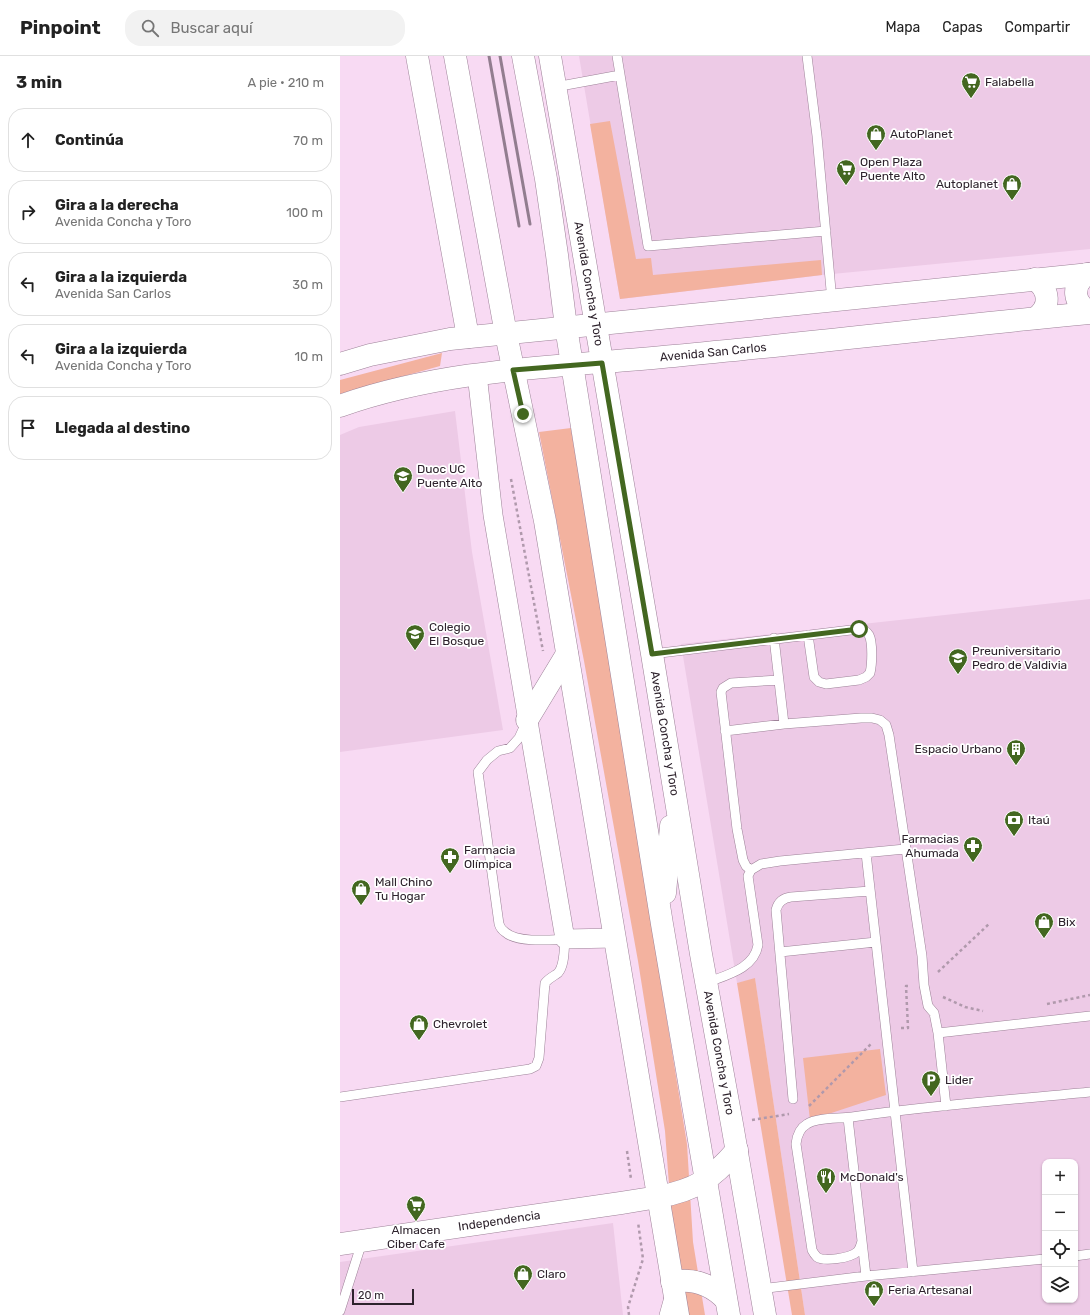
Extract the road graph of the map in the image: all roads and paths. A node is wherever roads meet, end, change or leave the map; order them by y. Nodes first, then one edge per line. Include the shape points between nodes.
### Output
1 (417, 56) edge
2 (523, 56) edge
3 (550, 56) edge
4 (617, 56) edge
5 (807, 56) edge
6 (454, 62) edge
7 (620, 75) junction
8 (555, 86) junction
9 (826, 231) junction
10 (1088, 274) edge
11 (1035, 279) junction
12 (832, 301) junction
13 (1090, 313) edge
14 (1036, 318) junction
15 (595, 324) junction
16 (566, 327) junction
17 (506, 334) junction
18 (468, 336) junction
19 (602, 363) junction
20 (340, 364) edge
21 (572, 365) junction
22 (513, 370) junction
23 (477, 374) junction
24 (340, 406) edge
25 (808, 635) junction
26 (774, 638) junction
27 (567, 654) junction
28 (652, 654) junction
29 (779, 680) junction
30 (527, 720) junction
31 (784, 724) junction
32 (725, 731) junction
33 (674, 795) junction
34 (905, 848) junction
35 (866, 853) junction
36 (751, 870) junction
37 (870, 890) junction
38 (662, 924) junction
39 (615, 938) junction
40 (565, 939) junction
41 (876, 942) junction
42 (780, 952) junction
43 (706, 983) junction
44 (940, 991) dead end
45 (1090, 995) edge
46 (1040, 1006) dead end
47 (988, 1011) dead end
48 (1090, 1016) edge
49 (938, 1033) junction
50 (1090, 1092) edge
51 (340, 1098) edge
52 (793, 1099) dead end
53 (946, 1106) junction
54 (895, 1110) junction
55 (848, 1118) junction
56 (737, 1150) junction
57 (706, 1181) junction
58 (658, 1197) junction
59 (363, 1241) junction
60 (862, 1241) junction
61 (340, 1244) edge
62 (1090, 1254) edge
63 (1078, 1256) edge
64 (1042, 1259) edge
65 (913, 1272) junction
66 (866, 1276) junction
67 (672, 1282) junction
68 (760, 1288) junction
69 (727, 1307) edge
70 (340, 1311) edge
71 (664, 1315) edge
72 (678, 1315) edge
73 (765, 1315) edge

1 - 18 main road
2 - 16 main road, Avenida Concha y Toro via 558,255
3 - 8 main road, Avenida Concha y Toro
4 - 7 lane
5 - 9 lane
6 - 17 main road
7 - 8 lane
7 - 9 lane via 648,246
8 - 15 main road, Avenida Concha y Toro
9 - 12 lane
10 - 11 main road
10 - 13 main road via 1081,278 1076,298
11 - 12 main road
11 - 14 main road via 1042,284 1047,299 1046,307
12 - 15 main road
13 - 14 main road, Avenida San Carlos
14 - 19 main road, Avenida San Carlos
15 - 16 main road
15 - 19 main road, Avenida Concha y Toro
16 - 17 main road
16 - 21 main road, Avenida Concha y Toro
17 - 18 main road
17 - 22 main road
18 - 20 main road via 415,345
19 - 21 main road, Avenida San Carlos
19 - 28 main road, Avenida Concha y Toro
21 - 22 main road, Avenida San Carlos
21 - 38 main road, Avenida Concha y Toro
22 - 23 main road, Avenida San Carlos
22 - 27 main road via 542,506
23 - 24 main road, Avenida San Carlos via 417,384
23 - 30 street via 493,515
25 - 25 lane via 814,677 819,682 826,684 859,680 870,673 871,643 866,631 859,629
25 - 26 lane
26 - 28 lane
26 - 29 lane
27 - 30 main road
27 - 39 main road
28 - 33 main road, Avenida Concha y Toro
29 - 31 lane
29 - 32 lane via 731,683 723,688 721,697
30 - 40 street
30 - 40 lane via 519,738 510,748 498,751 478,772 499,924 504,932 513,937
31 - 32 lane
31 - 34 lane via 872,718 886,725 895,767
32 - 36 lane via 737,829 743,860
33 - 38 main road
33 - 43 main road, Avenida Concha y Toro
34 - 35 lane
34 - 49 lane via 922,956 924,985 928,1006 934,1013
35 - 36 lane via 780,861 762,864
35 - 37 lane
36 - 43 lane via 748,876 757,952 738,971
37 - 41 lane
37 - 42 lane via 782,900 776,910
38 - 57 main road, Avenida Concha y Toro
39 - 40 street
39 - 58 main road
40 - 51 lane via 559,972 545,983 539,1058 536,1066
41 - 42 lane
41 - 54 lane
42 - 52 lane
43 - 56 main road, Avenida Concha y Toro
44 - 47 path via 943,998 980,1012
45 - 46 path
48 - 49 lane
49 - 53 lane
50 - 53 lane
53 - 54 lane
54 - 55 lane
54 - 65 lane
55 - 60 lane
55 - 60 lane via 814,1121 799,1133 796,1144 814,1254 821,1259 846,1257 857,1252
56 - 57 main road, Independencia
56 - 68 main road, Avenida Concha y Toro
57 - 58 main road, Independencia via 675,1194
57 - 69 main road, Avenida Concha y Toro
58 - 59 main road, Independencia
58 - 67 main road
59 - 61 main road, Independencia
59 - 70 lane
60 - 66 lane
62 - 63 lane
64 - 65 lane
65 - 66 lane
66 - 68 lane
67 - 69 main road via 686,1280 711,1287
67 - 71 lane
67 - 72 main road
68 - 73 main road, Avenida Concha y Toro

